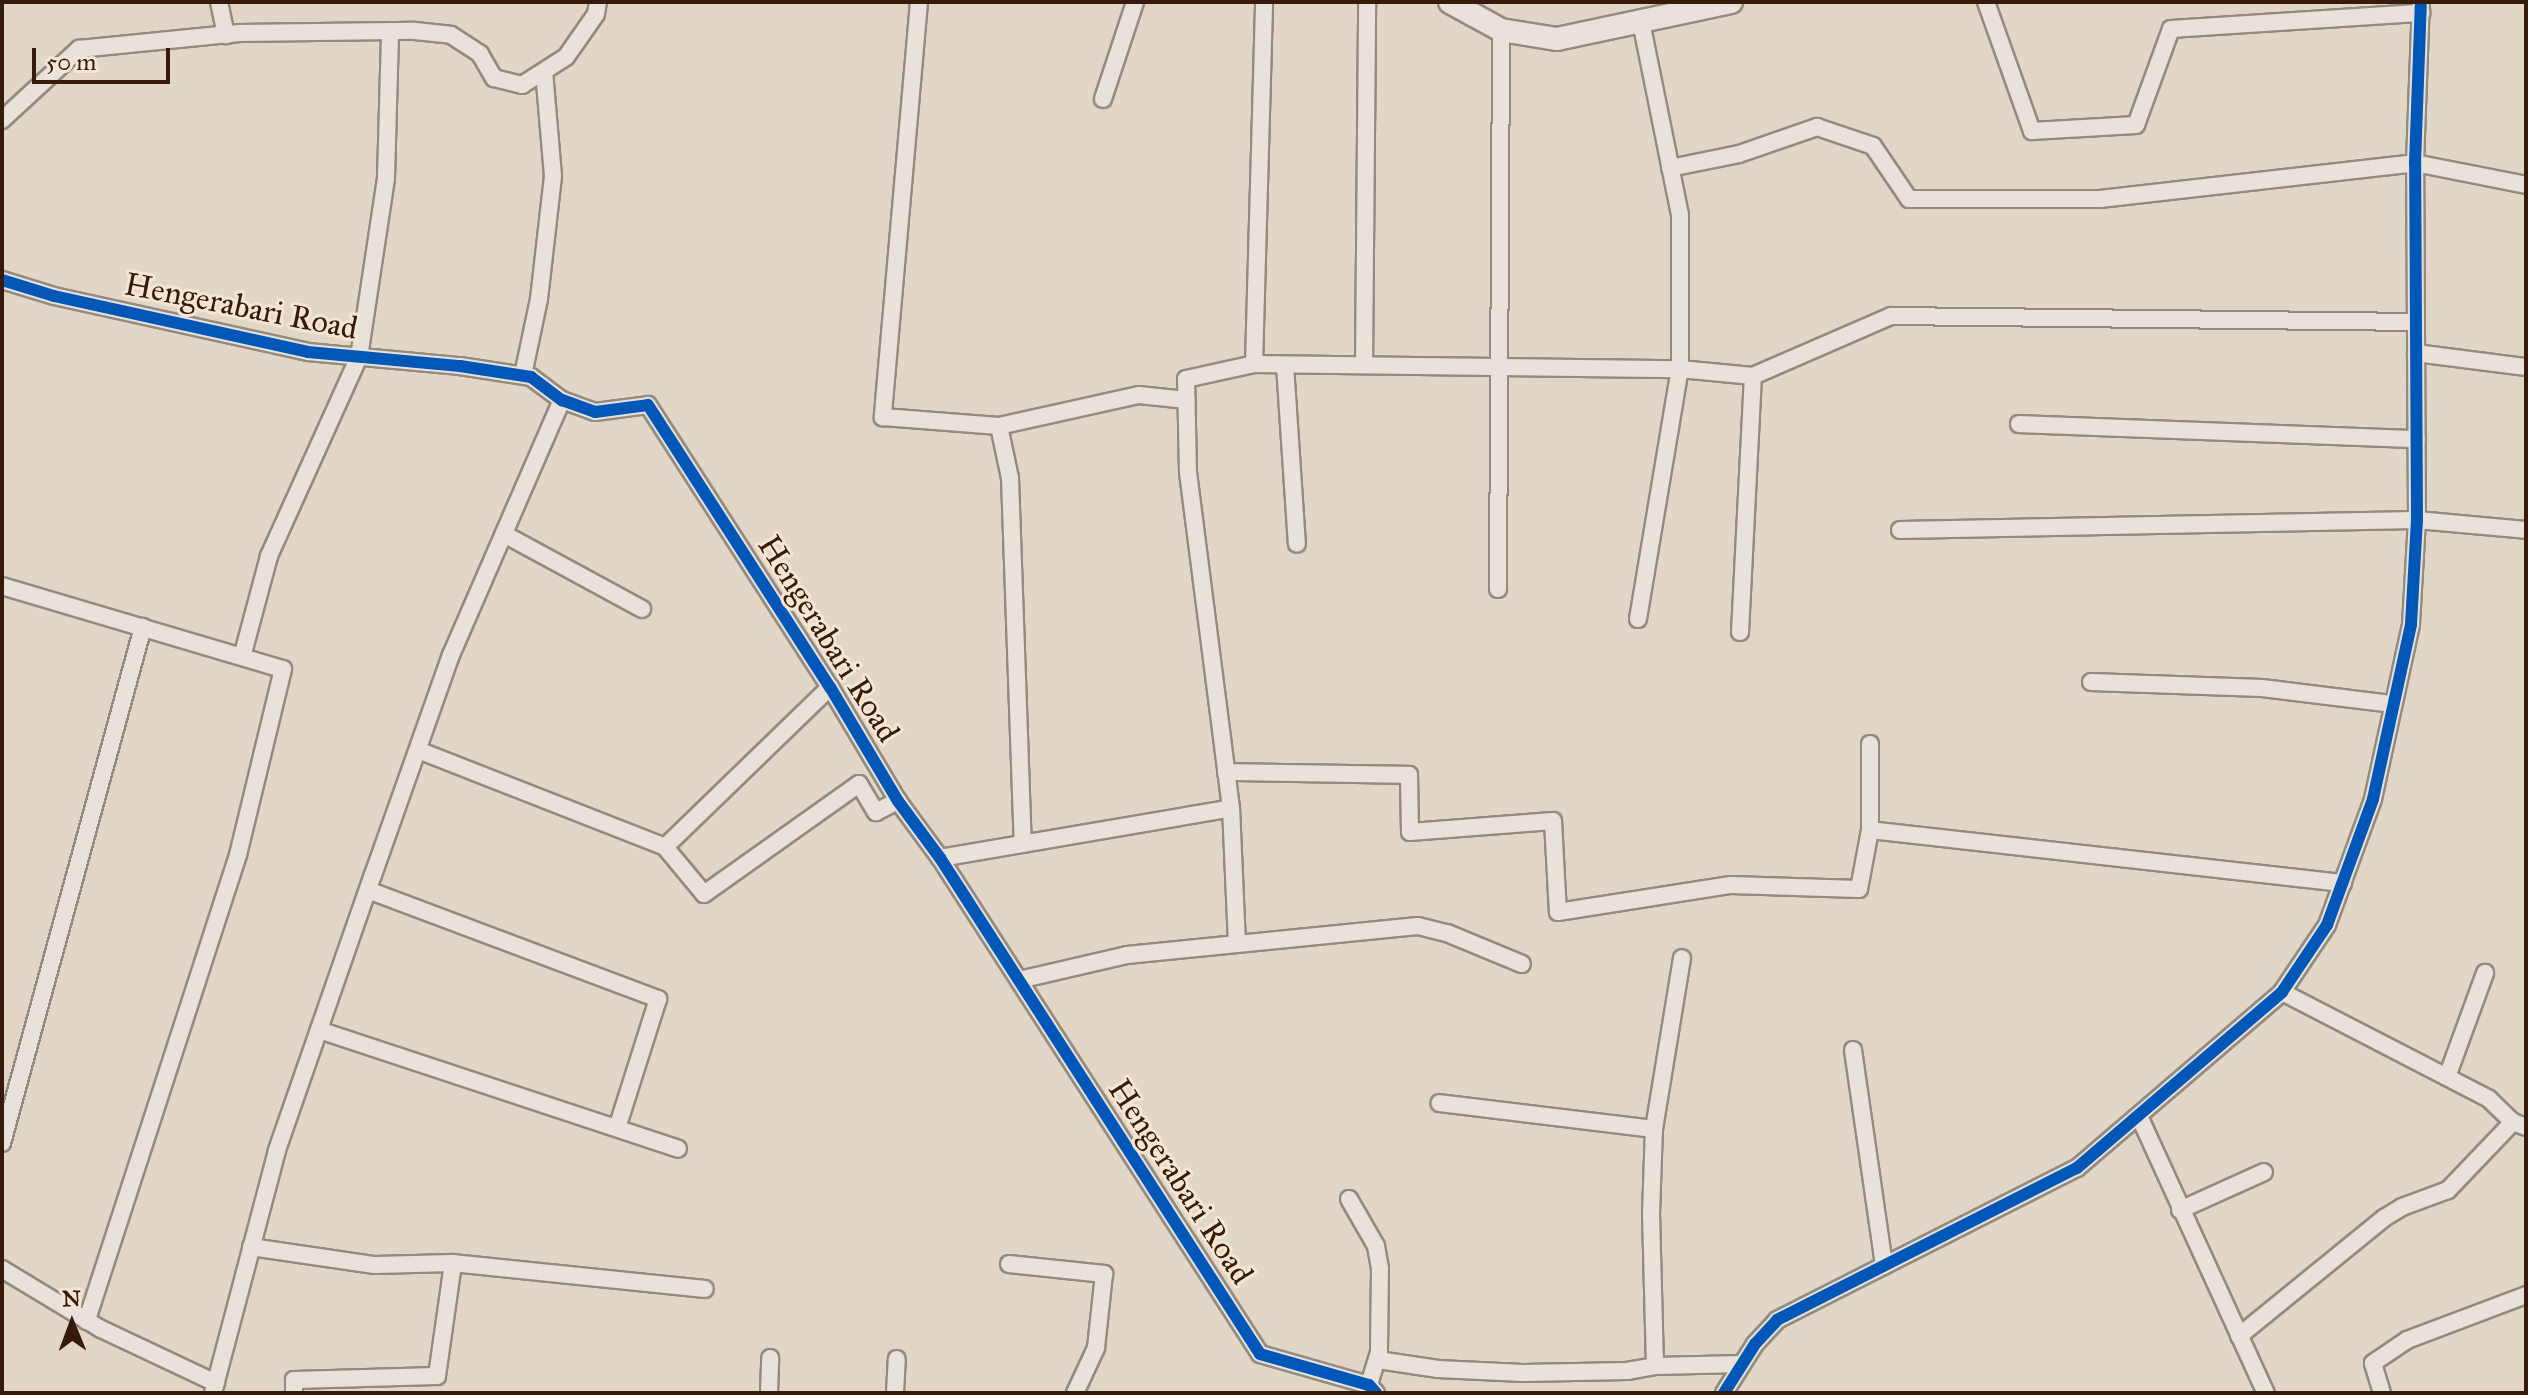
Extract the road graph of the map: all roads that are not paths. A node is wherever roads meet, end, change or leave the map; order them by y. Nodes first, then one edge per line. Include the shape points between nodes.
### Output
1 (219, 2) edge
2 (598, 2) edge
3 (919, 2) edge
4 (1135, 2) edge
5 (1264, 2) edge
6 (1367, 2) edge
7 (1450, 2) edge
8 (1731, 2) edge
9 (1986, 2) edge
10 (2421, 7) edge
11 (1641, 21) junction
12 (1501, 30) junction
13 (390, 31) junction
14 (226, 35) junction
15 (544, 71) junction
16 (1103, 99) dead end
17 (2, 120) edge
18 (2415, 163) junction
19 (1670, 168) junction
20 (2526, 185) edge
21 (2, 280) edge
22 (2416, 322) junction
23 (2416, 353) junction
24 (359, 357) junction
25 (1254, 364) junction
26 (1285, 365) junction
27 (1364, 365) junction
28 (1497, 366) junction
29 (2526, 367) edge
30 (1680, 369) junction
31 (523, 375) junction
32 (1753, 376) junction
33 (562, 400) junction
34 (1187, 400) junction
35 (2019, 424) dead end
36 (999, 426) junction
37 (2417, 439) junction
38 (2417, 520) junction
39 (1900, 530) dead end
40 (2526, 530) edge
41 (504, 534) junction
42 (1297, 544) dead end
43 (2, 586) edge
44 (1498, 589) dead end
45 (642, 609) dead end
46 (1638, 619) dead end
47 (143, 627) junction
48 (1740, 632) dead end
49 (242, 657) junction
50 (2091, 682) dead end
51 (830, 687) junction
52 (2393, 704) junction
53 (1870, 744) dead end
54 (418, 750) junction
55 (1226, 772) junction
56 (898, 801) junction
57 (1231, 808) junction
58 (1870, 830) junction
59 (1023, 844) junction
60 (665, 847) junction
61 (940, 858) junction
62 (2343, 883) junction
63 (368, 890) junction
64 (1237, 944) junction
65 (1682, 958) dead end
66 (1522, 964) dead end
67 (2485, 973) dead end
68 (1019, 980) junction
69 (2282, 992) junction
70 (319, 1030) junction
71 (1853, 1050) dead end
72 (2447, 1077) junction
73 (1440, 1103) dead end
74 (2139, 1116) junction
75 (2520, 1125) edge
76 (617, 1128) junction
77 (1654, 1129) junction
78 (2, 1143) edge
79 (678, 1149) dead end
80 (2264, 1172) dead end
81 (1349, 1199) dead end
82 (2180, 1210) junction
83 (251, 1247) junction
84 (453, 1263) junction
85 (1009, 1264) dead end
86 (1884, 1266) junction
87 (2, 1269) edge
88 (705, 1289) dead end
89 (2526, 1295) edge
90 (87, 1321) junction
91 (2239, 1336) junction
92 (770, 1358) dead end
93 (897, 1359) dead end
94 (1378, 1360) junction
95 (1742, 1364) junction
96 (1655, 1366) junction
97 (214, 1388) edge
98 (1372, 1389) edge
99 (294, 1393) edge
100 (769, 1393) edge
101 (895, 1393) edge
102 (1075, 1393) edge
103 (1724, 1393) edge
104 (2266, 1393) edge
105 (2382, 1393) edge

1 - 14 street
2 - 15 street via 596,14 566,57
3 - 36 street via 883,417
4 - 16 street
5 - 25 street
6 - 27 street
7 - 12 main road
8 - 11 main road
9 - 10 street via 2032,131 2136,125 2171,29
10 - 18 street
11 - 12 main road via 1557,39
11 - 19 street
12 - 28 street
13 - 14 street
13 - 15 street via 451,35 480,54 494,78 522,85
13 - 24 street via 386,178
14 - 17 street via 79,49
15 - 31 street via 553,176 539,299
18 - 19 street via 2100,199 1909,199 1873,146 1817,127 1739,154
18 - 20 street
18 - 22 street
19 - 30 street via 1680,215
21 - 24 street, Hengerabari Road via 308,352
22 - 23 street
22 - 32 street via 1891,316
23 - 29 street
23 - 37 street
24 - 31 street, Hengerabari Road
24 - 49 street via 269,556
25 - 26 street
25 - 34 street via 1186,379
26 - 27 street
26 - 42 street
27 - 28 street
28 - 30 street
28 - 44 street
30 - 32 street
30 - 46 street
31 - 33 street, Hengerabari Road
32 - 48 street
33 - 41 street
33 - 51 street, Hengerabari Road via 595,412 648,405
34 - 36 street via 1139,395
34 - 55 street via 1188,472
35 - 37 street
36 - 59 street via 1010,478
37 - 38 street
38 - 39 street
38 - 40 street
38 - 52 street via 2411,624
41 - 45 street
41 - 54 street via 451,655
43 - 47 street
47 - 49 street
47 - 78 street
49 - 90 street via 283,669 238,855
50 - 52 street via 2262,688
51 - 56 street, Hengerabari Road
51 - 60 street
52 - 62 street via 2373,799
53 - 58 street
54 - 60 street
54 - 63 street
55 - 57 street
55 - 58 street via 1409,775 1410,832 1553,821 1558,912 1731,885 1859,889
56 - 60 street via 876,812 859,784 704,894
56 - 61 street, Hengerabari Road
57 - 59 street
57 - 64 street
58 - 62 street
59 - 61 street
61 - 68 street, Hengerabari Road
62 - 69 street via 2327,925
63 - 70 street
63 - 76 street via 658,999
64 - 66 street via 1418,926
64 - 68 street via 1127,955
65 - 77 street
67 - 72 street
68 - 98 street, Hengerabari Road via 1260,1354
69 - 72 street
69 - 74 street
70 - 76 street
70 - 83 street via 277,1150
71 - 86 street
72 - 75 street via 2489,1099
73 - 77 street
74 - 82 street
74 - 86 street via 2077,1168
75 - 91 street via 2448,1190 2384,1218
76 - 79 street
77 - 96 street
80 - 82 street
81 - 94 street via 1376,1246 1380,1268
82 - 91 street
83 - 84 street via 375,1265
83 - 97 street
84 - 88 street
84 - 99 street via 437,1376 294,1380
85 - 102 street via 1104,1274 1096,1348
86 - 95 street via 1777,1320
87 - 90 street
89 - 105 street via 2407,1340 2373,1363
90 - 97 street
91 - 104 street
92 - 100 street
93 - 101 street
94 - 96 street via 1523,1373
94 - 98 street
95 - 96 street
95 - 103 street

